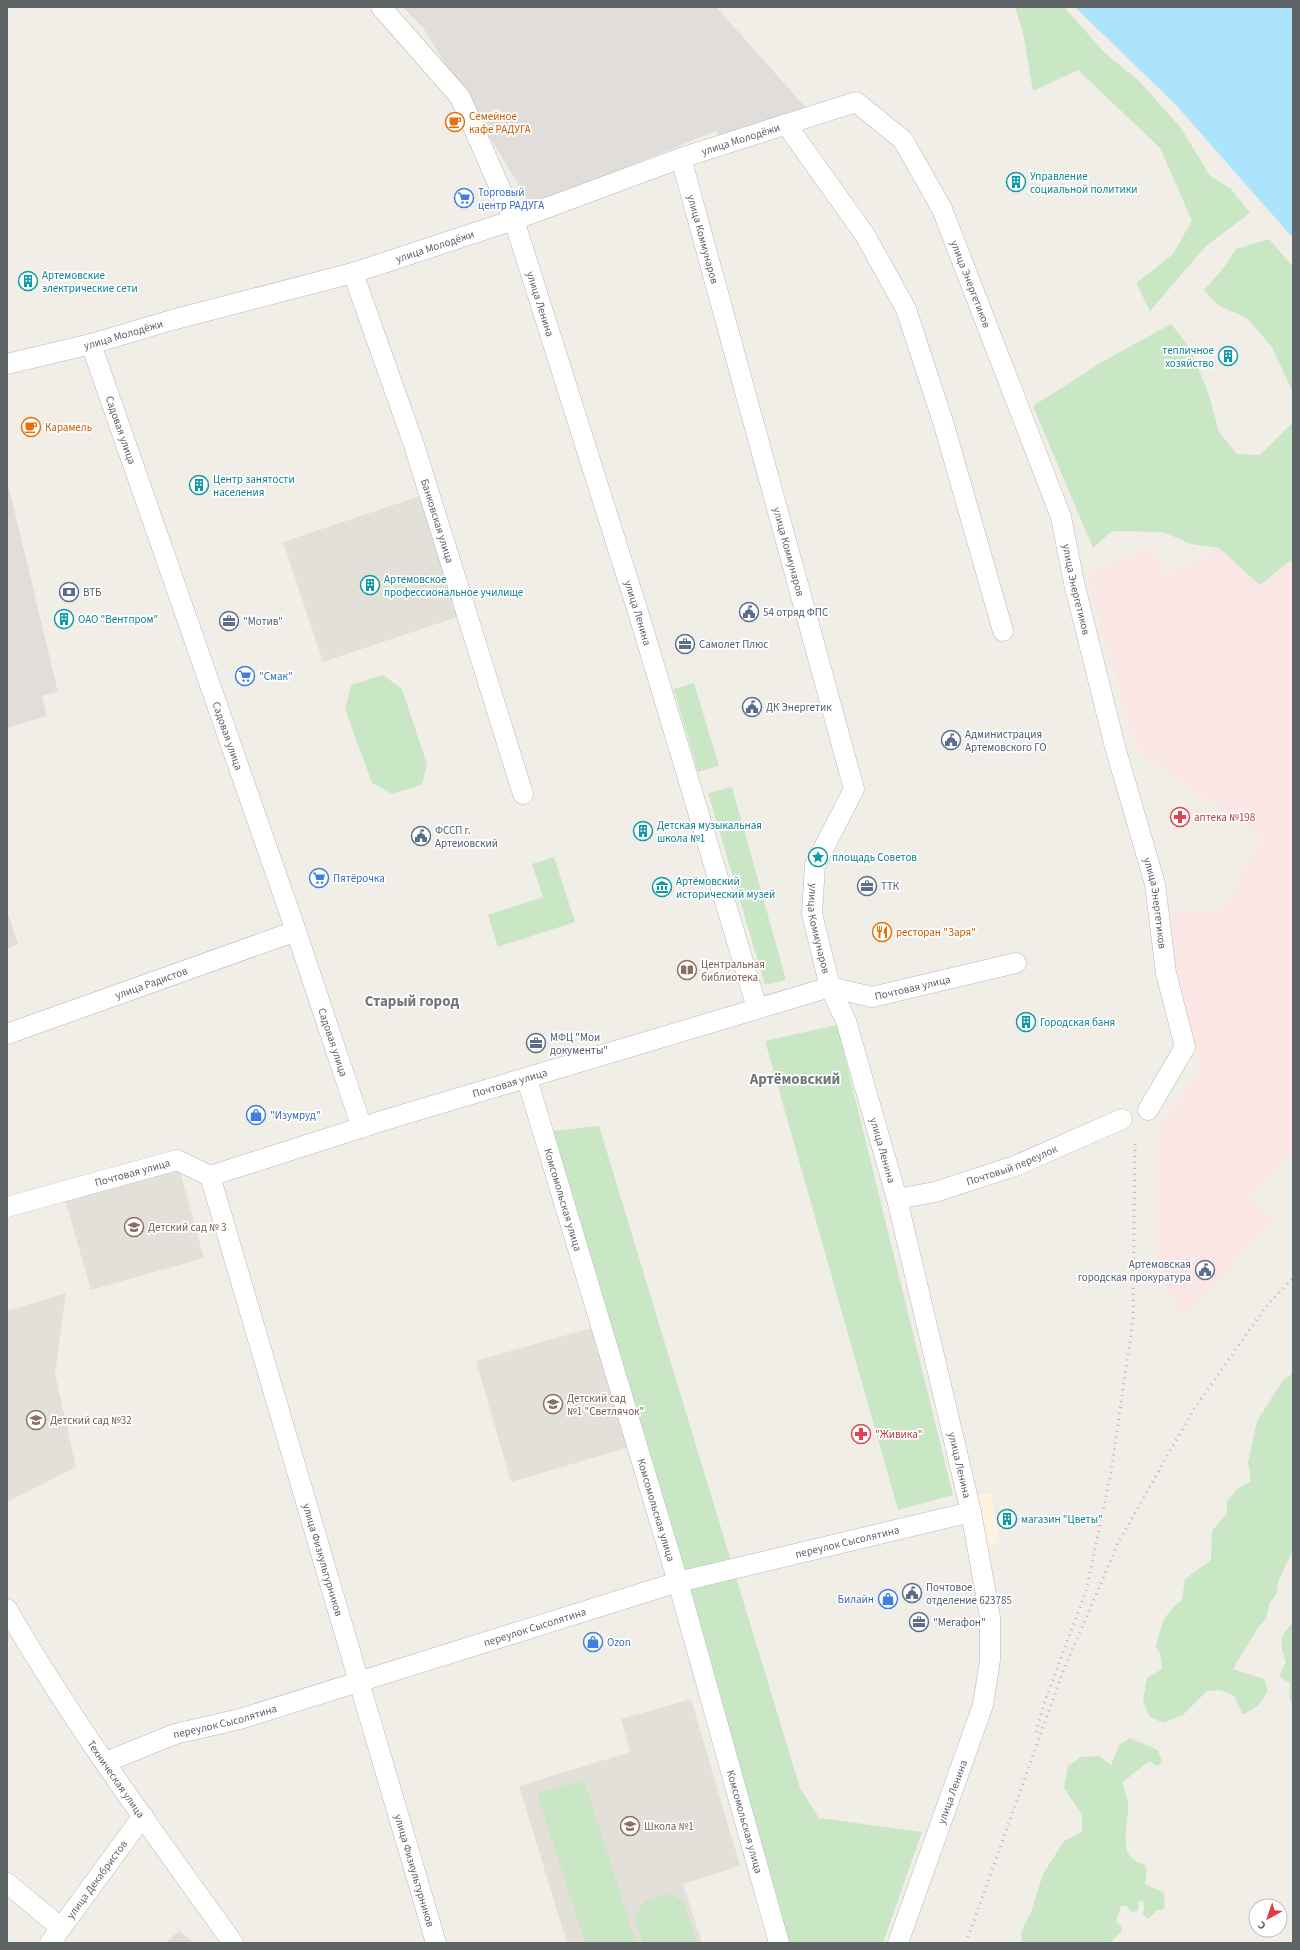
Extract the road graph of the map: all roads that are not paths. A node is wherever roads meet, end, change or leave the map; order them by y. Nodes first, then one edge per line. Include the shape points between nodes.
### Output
1 (381, 7) edge
2 (856, 102) joint
3 (786, 124) junction
4 (681, 158) junction
5 (514, 220) junction
6 (353, 273) junction
7 (91, 344) junction
8 (7, 364) edge
9 (1002, 631) dead end
10 (523, 794) dead end
11 (296, 931) junction
12 (1016, 963) dead end
13 (830, 987) junction
14 (757, 1008) junction
15 (7, 1034) edge
16 (527, 1079) junction
17 (1148, 1110) dead end
18 (1122, 1119) dead end
19 (362, 1128) junction
20 (210, 1176) junction
21 (897, 1199) junction
22 (7, 1207) edge
23 (971, 1512) junction
24 (678, 1582) junction
25 (7, 1609) edge
26 (360, 1680) junction
27 (106, 1762) junction
28 (143, 1816) junction
29 (7, 1883) edge
30 (55, 1935) edge
31 (233, 1943) edge
32 (436, 1943) edge
33 (779, 1943) edge
34 (898, 1943) edge

1 - 5 street, улица Ленина via 460,97
2 - 3 street, улица Молодёжи
2 - 17 street, улица Энергетиков via 903,140 942,209 1061,517 1074,583 1115,747 1155,884 1166,973 1185,1047
3 - 4 street, улица Молодёжи
3 - 9 street via 865,235 906,309 944,425
4 - 5 street, улица Молодёжи
4 - 13 street, улица Коммунаров via 854,789 815,865 812,914
5 - 6 street, улица Молодёжи
5 - 14 street, улица Ленина via 639,615
6 - 7 street, улица Молодёжи via 164,322
6 - 10 street, Банковская улица via 414,445
7 - 8 street, улица Молодёжи
7 - 11 street, Садовая улица
11 - 15 street, улица Радистов
11 - 19 street, Садовая улица
12 - 13 street, Почтовая улица via 872,997
13 - 14 street, Почтовая улица
13 - 21 street, улица Ленина via 846,1021
14 - 16 street, Почтовая улица
16 - 19 street, Почтовая улица
16 - 24 street, Комсомольская улица
18 - 21 street, Почтовый переулок via 1015,1166 936,1192
19 - 20 street, Почтовая улица
20 - 22 street, Почтовая улица via 177,1160
20 - 26 street, улица Физкультурников
21 - 23 street, улица Ленина
23 - 24 street, переулок Сысолятина
23 - 34 street, улица Ленина via 990,1616 990,1660 983,1705
24 - 26 street, переулок Сысолятина
24 - 33 street, Комсомольская улица
25 - 27 street, Техническая улица via 37,1661
26 - 27 street, переулок Сысолятина via 240,1719 175,1734
26 - 32 street, улица Физкультурников
27 - 28 street, Техническая улица
28 - 30 street, улица Декабристов
28 - 31 street, Техническая улица
29 - 30 street

